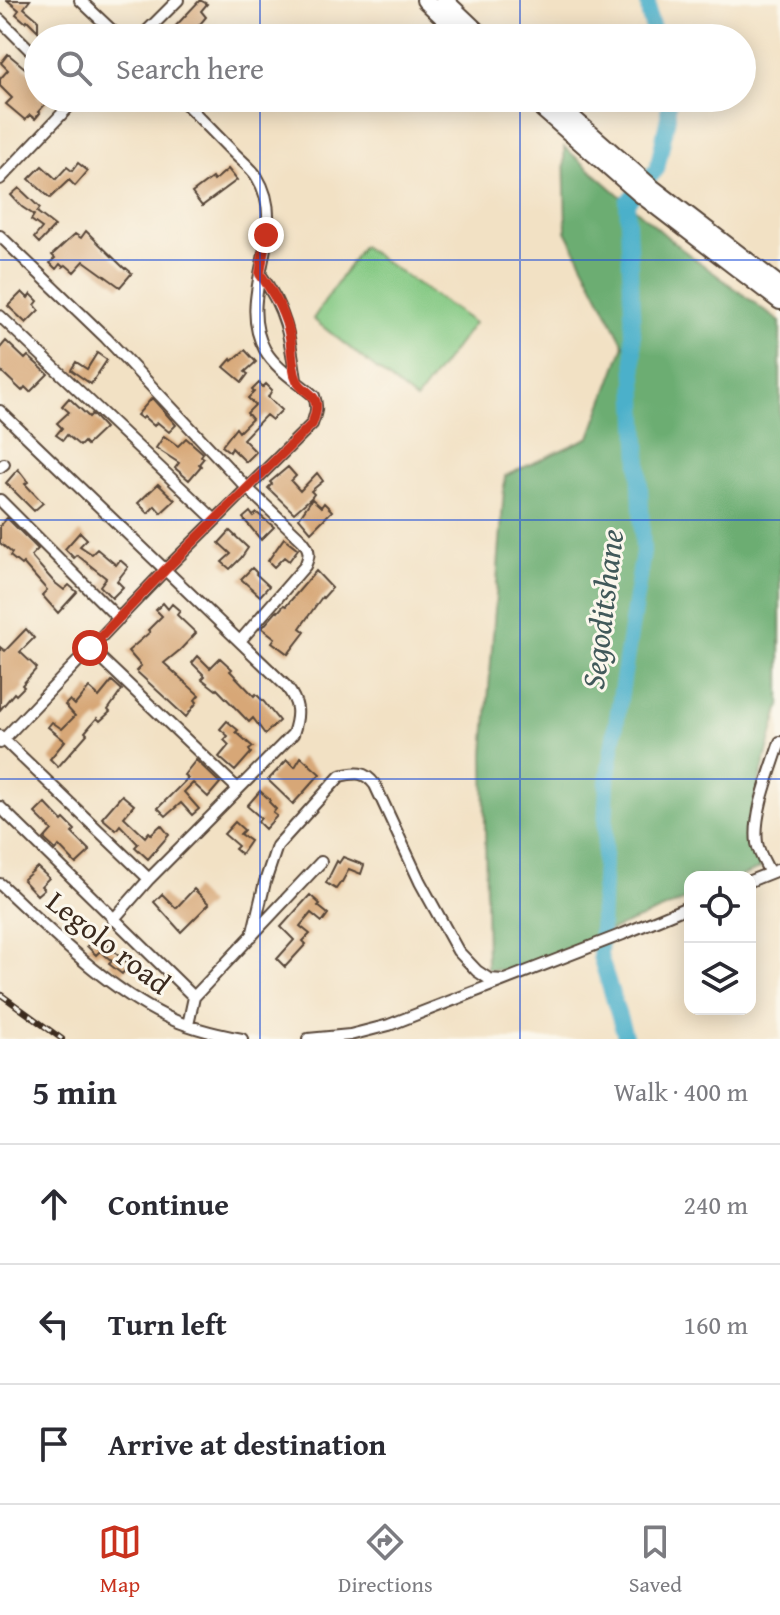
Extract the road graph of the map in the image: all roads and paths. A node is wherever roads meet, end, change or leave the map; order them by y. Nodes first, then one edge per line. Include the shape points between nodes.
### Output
1 (80, 0) edge
2 (178, 0) edge
3 (425, 0) edge
4 (444, 0) edge
5 (0, 20) edge
6 (105, 24) edge
7 (154, 24) edge
8 (450, 24) edge
9 (469, 24) edge
10 (24, 44) edge
11 (64, 112) edge
12 (194, 112) edge
13 (549, 112) edge
14 (562, 112) edge
15 (586, 139) junction
16 (0, 179) edge
17 (645, 190) junction
18 (0, 236) edge
19 (260, 274) junction
20 (780, 286) edge
21 (780, 301) edge
22 (0, 316) edge
23 (296, 380) junction
24 (0, 411) edge
25 (247, 488) junction
26 (0, 500) edge
27 (215, 520) junction
28 (165, 570) junction
29 (119, 619) junction
30 (240, 641) junction
31 (90, 648) junction
32 (1, 740) edge
33 (780, 742) edge
34 (238, 789) junction
35 (0, 807) edge
36 (321, 862) dead end
37 (775, 871) edge
38 (149, 879) junction
39 (756, 879) edge
40 (0, 884) edge
41 (684, 909) edge
42 (113, 920) junction
43 (252, 936) junction
44 (504, 980) junction
45 (194, 997) junction
46 (188, 1025) junction
47 (242, 1039) edge
48 (308, 1039) edge

1 - 6 street
2 - 7 street
3 - 8 main road
4 - 9 main road
5 - 10 street
11 - 16 street
12 - 19 street via 257,176 265,195 268,217
13 - 15 main road
14 - 15 main road
15 - 17 main road
17 - 20 main road
17 - 21 main road
18 - 25 street via 106,338
19 - 23 street via 281,309
19 - 23 street via 255,299 260,340 266,353
22 - 27 street
23 - 25 street via 317,403 312,424
24 - 28 street
25 - 27 street
25 - 30 street via 303,541 309,557
26 - 29 street
27 - 28 street
28 - 29 street
28 - 30 street
29 - 31 street
30 - 34 street via 286,686 298,720 293,734
31 - 32 street
31 - 34 street
32 - 38 street
33 - 37 street via 757,826 760,854
34 - 38 street
35 - 42 street
36 - 43 street
37 - 39 street
38 - 42 street
40 - 46 street, Legolo road via 129,996
41 - 44 street
42 - 45 street
43 - 44 street via 277,846 340,776 361,773 375,785 458,951 489,979
43 - 45 street
44 - 48 street via 389,1025
45 - 46 street
46 - 47 street, Legolo road

